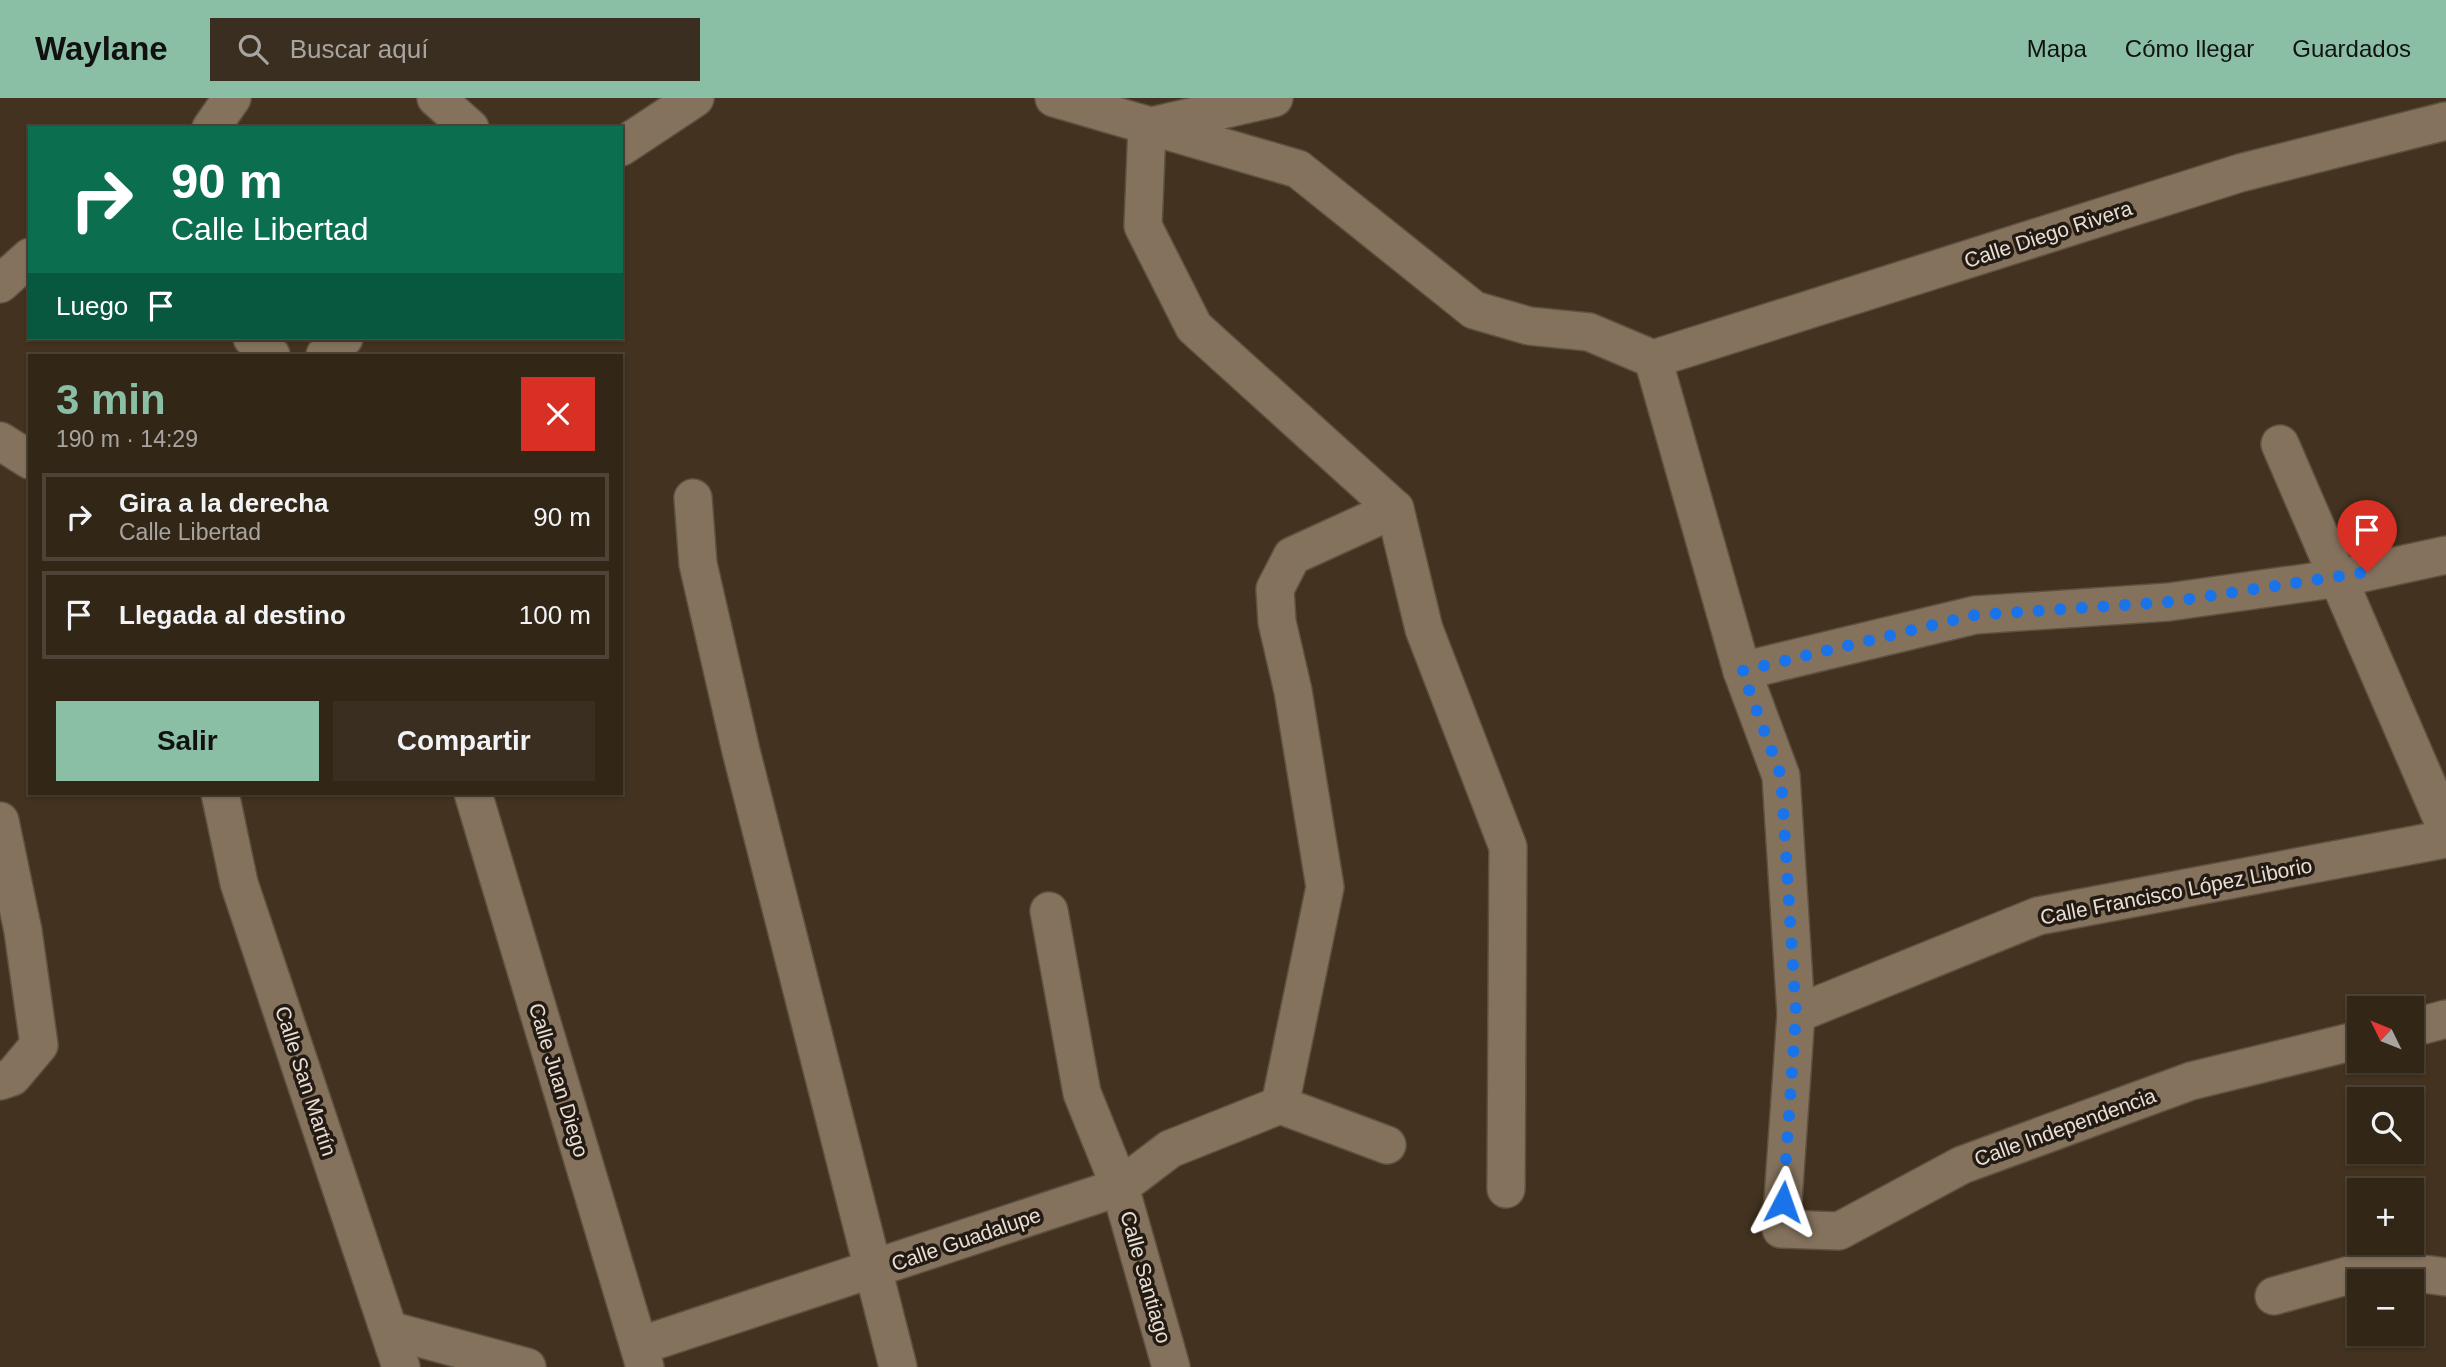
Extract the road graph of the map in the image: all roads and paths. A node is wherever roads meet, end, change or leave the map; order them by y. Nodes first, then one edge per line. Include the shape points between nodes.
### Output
1 (232, 98) edge
2 (436, 98) edge
3 (695, 98) edge
4 (1054, 98) edge
5 (1274, 98) edge
6 (2446, 121) edge
7 (213, 126) edge
8 (468, 126) edge
9 (1147, 127) junction
10 (623, 145) edge
11 (28, 259) edge
12 (0, 284) edge
13 (254, 340) edge
14 (342, 340) edge
15 (270, 354) edge
16 (326, 354) edge
17 (1653, 359) junction
18 (0, 440) edge
19 (2280, 444) dead end
20 (28, 459) edge
21 (693, 498) dead end
22 (1395, 509) junction
23 (2446, 555) edge
24 (2340, 578) junction
25 (1742, 671) junction
26 (220, 795) edge
27 (474, 795) edge
28 (0, 821) edge
29 (2446, 828) edge
30 (2446, 839) edge
31 (1049, 911) dead end
32 (1796, 1014) junction
33 (2446, 1019) edge
34 (2424, 1025) edge
35 (2347, 1044) edge
36 (0, 1081) edge
37 (1280, 1105) junction
38 (1387, 1146) dead end
39 (1121, 1187) junction
40 (1506, 1189) dead end
41 (873, 1271) junction
42 (2446, 1277) edge
43 (2274, 1296) dead end
44 (389, 1330) junction
45 (642, 1357) edge
46 (401, 1367) edge
47 (527, 1367) edge
48 (898, 1367) edge
49 (1171, 1367) edge

1 - 7 street
2 - 8 street
3 - 10 street
4 - 9 street
5 - 9 street
6 - 17 street, Calle Diego Rivera via 2240,173
9 - 17 street via 1298,169 1474,310 1529,326 1589,332
9 - 22 street via 1143,226 1194,327
11 - 12 street
13 - 15 street
14 - 16 street
17 - 25 street
18 - 20 street
19 - 24 street
21 - 41 street via 698,564 740,751
22 - 37 street via 1292,556 1275,589 1325,887
22 - 40 street via 1424,629 1508,847
23 - 24 street
24 - 25 street via 2169,602 1975,615
24 - 29 street
25 - 32 street via 1781,776
26 - 44 street, Calle San Martín via 239,883
27 - 45 street, Calle Juan Diego
28 - 36 street via 23,931 39,1045 12,1077
30 - 32 street, Calle Francisco López Liborio via 2038,916
31 - 39 street, Calle Santiago via 1082,1093
32 - 35 street, Calle Independencia via 1781,1229 1839,1231 1962,1165 2013,1146 2191,1081
33 - 34 street
37 - 38 street
37 - 39 street, Calle Guadalupe via 1170,1149
39 - 41 street, Calle Guadalupe
39 - 49 street, Calle Santiago
41 - 45 street, Calle Guadalupe
41 - 48 street
42 - 43 street via 2375,1268
44 - 46 street, Calle San Martín
44 - 47 street

